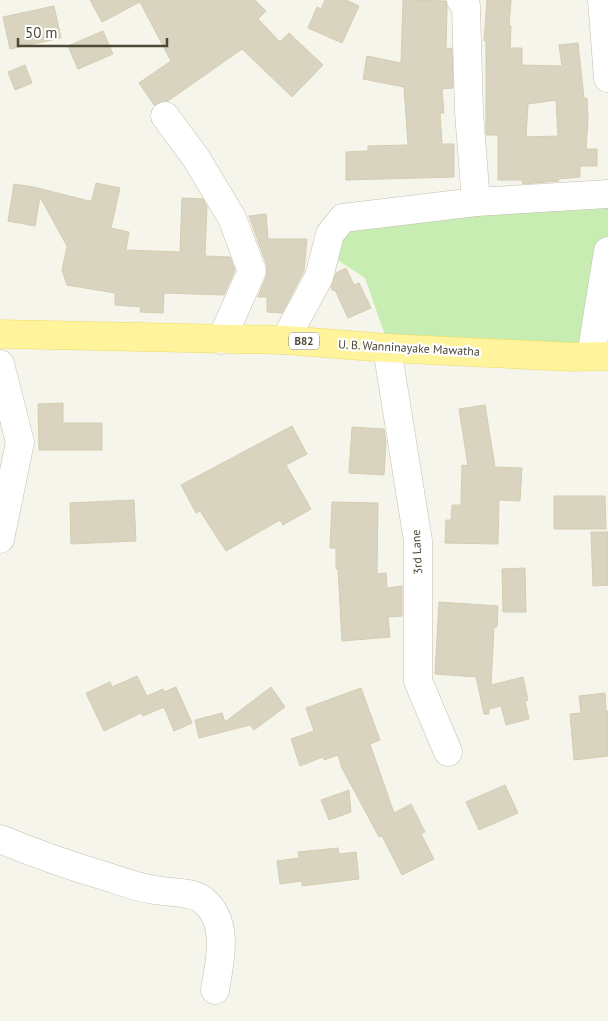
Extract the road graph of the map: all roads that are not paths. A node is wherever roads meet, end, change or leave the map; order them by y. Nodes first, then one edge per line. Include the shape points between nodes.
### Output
1 (461, 0) edge
2 (602, 0) edge
3 (608, 78) edge
4 (165, 116) dead end
5 (608, 194) edge
6 (476, 202) junction
7 (608, 251) edge
8 (0, 334) edge
9 (221, 340) junction
10 (285, 340) junction
11 (386, 348) junction
12 (599, 356) edge
13 (0, 364) edge
14 (0, 539) edge
15 (448, 752) dead end
16 (0, 839) edge
17 (214, 990) dead end

1 - 6 street via 466,6
2 - 3 street
4 - 9 street via 196,158 232,218 252,271
5 - 6 street
6 - 10 street via 342,218 330,234 319,277
7 - 12 street
8 - 9 main road, U. B. Wanninayake Mawatha / B82
9 - 10 main road, U. B. Wanninayake Mawatha / B82
10 - 11 main road, U. B. Wanninayake Mawatha / B82
11 - 12 main road, U. B. Wanninayake Mawatha / B82
11 - 15 street, 3rd Lane via 418,541 418,681
13 - 14 street via 20,442
16 - 17 street via 133,886 193,895 202,900 213,913 220,932

